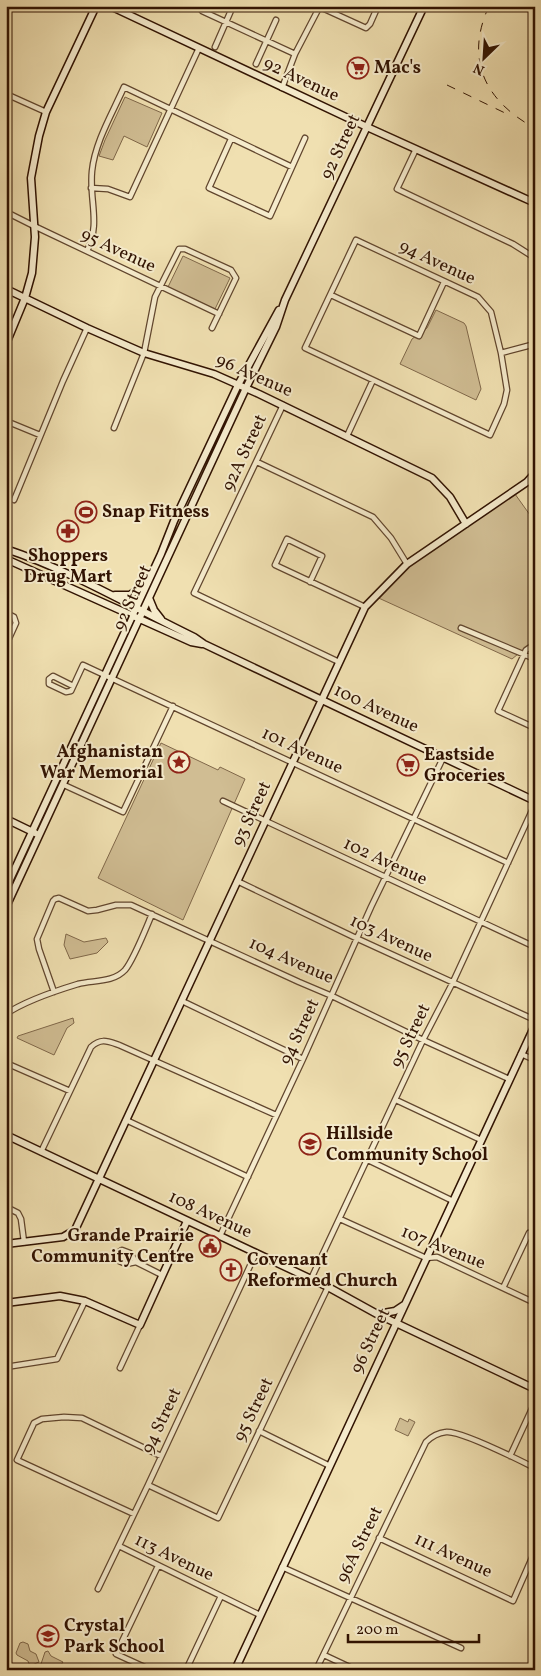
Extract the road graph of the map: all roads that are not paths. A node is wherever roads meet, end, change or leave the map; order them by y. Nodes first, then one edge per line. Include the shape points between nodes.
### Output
1 (96, 6) edge
2 (110, 6) edge
3 (233, 6) edge
4 (378, 6) edge
5 (424, 6) edge
6 (320, 7) edge
7 (202, 10) dead end
8 (276, 20) dead end
9 (226, 22) junction
10 (267, 41) junction
11 (215, 47) dead end
12 (199, 48) junction
13 (295, 54) junction
14 (256, 64) dead end
15 (282, 88) junction
16 (6, 94) edge
17 (170, 109) junction
18 (46, 112) junction
19 (367, 127) junction
20 (305, 138) dead end
21 (232, 139) junction
22 (416, 149) junction
23 (292, 167) junction
24 (92, 188) junction
25 (535, 203) edge
26 (6, 212) edge
27 (34, 226) junction
28 (87, 251) junction
29 (535, 258) edge
30 (444, 282) junction
31 (160, 286) junction
32 (6, 289) edge
33 (331, 295) junction
34 (25, 298) junction
35 (285, 300) junction
36 (219, 314) junction
37 (87, 328) junction
38 (212, 328) dead end
39 (6, 344) edge
40 (535, 344) edge
41 (144, 353) junction
42 (502, 353) junction
43 (373, 380) junction
44 (238, 385) junction
45 (246, 388) junction
46 (283, 405) junction
47 (6, 421) edge
48 (114, 428) dead end
49 (40, 435) junction
50 (347, 436) junction
51 (256, 462) junction
52 (535, 473) edge
53 (14, 500) dead end
54 (466, 524) junction
55 (6, 550) edge
56 (6, 559) edge
57 (407, 564) junction
58 (148, 581) junction
59 (310, 582) junction
60 (110, 595) junction
61 (149, 597) junction
62 (365, 607) junction
63 (6, 612) edge
64 (138, 614) junction
65 (164, 622) junction
66 (461, 628) dead end
67 (204, 644) junction
68 (535, 644) edge
69 (6, 645) edge
70 (524, 655) junction
71 (535, 659) edge
72 (339, 662) junction
73 (109, 676) junction
74 (73, 686) junction
75 (321, 700) junction
76 (173, 706) junction
77 (535, 728) edge
78 (443, 758) junction
79 (292, 761) junction
80 (64, 785) junction
81 (223, 801) dead end
82 (535, 802) edge
83 (413, 818) junction
84 (6, 819) edge
85 (265, 821) junction
86 (33, 832) junction
87 (40, 835) junction
88 (508, 863) junction
89 (385, 877) junction
90 (237, 881) junction
91 (6, 888) edge
92 (6, 907) edge
93 (152, 914) junction
94 (480, 922) junction
95 (358, 939) junction
96 (209, 941) junction
97 (535, 948) edge
98 (453, 982) junction
99 (54, 992) junction
100 (332, 996) junction
101 (182, 1001) junction
102 (6, 1014) edge
103 (535, 1020) edge
104 (535, 1025) edge
105 (423, 1040) junction
106 (521, 1054) junction
107 (303, 1058) junction
108 (535, 1060) edge
109 (154, 1061) junction
110 (6, 1063) edge
111 (509, 1079) junction
112 (70, 1091) junction
113 (396, 1100) junction
114 (276, 1115) junction
115 (126, 1120) junction
116 (6, 1135) edge
117 (481, 1140) junction
118 (41, 1152) junction
119 (368, 1160) junction
120 (248, 1177) junction
121 (98, 1180) junction
122 (453, 1201) junction
123 (6, 1207) edge
124 (340, 1219) junction
125 (188, 1220) junction
126 (530, 1232) dead end
127 (220, 1236) junction
128 (24, 1242) junction
129 (6, 1244) edge
130 (256, 1253) junction
131 (426, 1258) junction
132 (136, 1262) dead end
133 (162, 1275) junction
134 (311, 1279) junction
135 (328, 1287) junction
136 (503, 1288) junction
137 (85, 1301) junction
138 (6, 1303) edge
139 (535, 1303) edge
140 (405, 1304) junction
141 (377, 1314) junction
142 (396, 1323) junction
143 (140, 1325) junction
144 (6, 1367) edge
145 (120, 1368) dead end
146 (535, 1389) edge
147 (535, 1402) edge
148 (259, 1431) junction
149 (161, 1456) junction
150 (510, 1456) junction
151 (330, 1466) junction
152 (535, 1468) edge
153 (148, 1485) junction
154 (134, 1514) junction
155 (379, 1538) junction
156 (119, 1546) junction
157 (535, 1551) edge
158 (158, 1566) junction
159 (282, 1567) junction
160 (98, 1589) dead end
161 (221, 1596) junction
162 (350, 1597) junction
163 (260, 1615) junction
164 (461, 1648) dead end
165 (324, 1654) junction
166 (150, 1670) edge
167 (186, 1670) edge
168 (235, 1670) edge
169 (316, 1670) edge
170 (356, 1670) edge

1 - 18 street
2 - 12 street, 92 Avenue
3 - 9 street
4 - 6 street via 366,28
5 - 19 street, 92 Street
6 - 13 street
7 - 9 street
8 - 10 street
9 - 10 street
9 - 11 street
10 - 13 street
10 - 14 street
12 - 15 street, 92 Avenue
12 - 17 street
13 - 15 street
15 - 19 street, 92 Avenue
16 - 18 street
17 - 21 street
17 - 24 street via 130,196
17 - 24 street via 124,87 96,151
18 - 27 street via 32,168
19 - 22 street, 92 Avenue
19 - 35 street, 92 Street
20 - 23 street
21 - 23 street
21 - 23 street via 209,188 270,216
22 - 25 street, 92 Avenue
22 - 29 street via 397,189 513,244
24 - 28 street via 94,231
26 - 27 street, 95 Avenue
27 - 28 street, 95 Avenue
27 - 34 street via 33,264
28 - 31 street, 95 Avenue
30 - 33 street via 419,336
30 - 33 street, 94 Avenue via 356,240
30 - 42 street, 94 Avenue via 478,297 491,312
31 - 36 street, 95 Avenue
31 - 36 street via 180,249 231,270 236,278
31 - 41 street via 153,303
32 - 34 street, 96 Avenue
33 - 43 street via 305,348
34 - 37 street, 96 Avenue
34 - 39 street
35 - 44 street, 92 Street
35 - 45 street, 92 Street via 276,327
36 - 38 street
37 - 41 street, 96 Avenue
37 - 49 street
40 - 42 street
41 - 44 street, 96 Avenue via 194,367
41 - 48 street
42 - 43 street, 94 Avenue via 507,390 490,435
43 - 50 street
44 - 45 street, 96 Avenue
44 - 58 street, 92 Street
45 - 46 street, 96 Avenue
45 - 61 street, 92 Street
46 - 50 street, 96 Avenue
46 - 51 street, 92A Street
47 - 49 street
49 - 53 street
50 - 54 street, 96 Avenue via 432,478 450,497
51 - 57 street via 373,517
51 - 72 street, 92A Street via 194,593
52 - 54 street, 93 Street
54 - 57 street, 93 Street
55 - 60 street, 100 Avenue
56 - 64 street, 100 Avenue
57 - 62 street, 93 Street
58 - 60 street via 130,595
58 - 64 street, 92 Street
59 - 59 street via 322,556 287,539 275,565
59 - 62 street
60 - 64 street, 100 Avenue
61 - 64 street, 92 Street
61 - 65 street
62 - 72 street, 93 Street
63 - 69 street via 16,620
64 - 65 street, 100 Avenue
64 - 67 street, 100 Avenue via 191,642
64 - 73 street, 92 Street
65 - 67 street, 100 Avenue
66 - 70 street
67 - 75 street, 100 Avenue
68 - 70 street
70 - 71 street
70 - 77 street via 498,710
72 - 75 street, 93 Street
73 - 74 street, 101 Avenue via 84,665
73 - 76 street, 101 Avenue
73 - 80 street, 92 Street
73 - 86 street, 92 Street
74 - 74 street via 53,676 49,679 49,684 66,692
75 - 78 street, 100 Avenue
75 - 79 street, 93 Street
76 - 79 street, 101 Avenue
76 - 80 street via 123,812
78 - 82 street, 100 Avenue
78 - 83 street, 94 Street
79 - 83 street, 101 Avenue
79 - 85 street, 93 Street
80 - 87 street, 92 Street
81 - 85 street, 102 Avenue
82 - 88 street, 95 Street
83 - 88 street, 101 Avenue
83 - 89 street, 94 Street
84 - 86 street
85 - 89 street, 102 Avenue
85 - 90 street, 93 Street
86 - 87 street
86 - 91 street, 92 Street
87 - 92 street, 92 Street
88 - 94 street, 95 Street
89 - 94 street, 102 Avenue
89 - 95 street, 94 Street
90 - 95 street, 103 Avenue
90 - 96 street, 93 Street
93 - 96 street, 104 Avenue
93 - 99 street via 129,964 119,975
93 - 99 street, 104 Avenue via 125,905 88,911 56,899 37,939
94 - 97 street, 102 Avenue
94 - 98 street, 95 Street
95 - 98 street, 103 Avenue
95 - 100 street, 94 Street
96 - 100 street, 104 Avenue
96 - 101 street, 93 Street
98 - 103 street, 103 Avenue
98 - 105 street, 95 Street
99 - 102 street
100 - 105 street, 104 Avenue
100 - 107 street, 94 Street
101 - 107 street
101 - 109 street, 93 Street
104 - 106 street, 96 Street
105 - 111 street, 104 Avenue
105 - 113 street, 95 Street
106 - 108 street
106 - 111 street, 96 Street
107 - 114 street, 94 Street
109 - 112 street via 105,1040 97,1042
109 - 114 street
109 - 115 street, 93 Street
110 - 112 street
111 - 117 street, 96 Street
112 - 118 street
113 - 117 street
113 - 119 street, 95 Street
114 - 120 street, 94 Street
115 - 120 street
115 - 121 street, 93 Street
116 - 118 street, 108 Avenue
117 - 122 street, 96 Street
118 - 121 street, 108 Avenue
119 - 122 street
119 - 124 street, 95 Street
120 - 127 street, 94 Street
121 - 125 street, 108 Avenue
121 - 128 street, 93 Street via 75,1230 63,1237
122 - 131 street, 96 Street
123 - 128 street via 18,1213
124 - 131 street, 107 Avenue
124 - 134 street, 95 Street
125 - 127 street, 108 Avenue
125 - 133 street
126 - 136 street
127 - 130 street, 108 Avenue
128 - 129 street
130 - 134 street, 108 Avenue
130 - 149 street, 94 Street
131 - 136 street, 107 Avenue via 437,1257
131 - 140 street, 96 Street
132 - 133 street
133 - 143 street
134 - 135 street, 108 Avenue
135 - 141 street, 108 Avenue
135 - 148 street, 95 Street
136 - 139 street, 107 Avenue
137 - 138 street via 60,1296
137 - 143 street
137 - 144 street via 57,1359
140 - 141 street via 395,1311
140 - 142 street, 96 Street
141 - 142 street, 108 Avenue
142 - 146 street, 108 Avenue
142 - 151 street, 96 Street
143 - 145 street
147 - 150 street
148 - 151 street
148 - 153 street, 95 Street via 218,1518
149 - 153 street, 94 Street
149 - 154 street via 82,1418 64,1417 42,1419 34,1424 17,1460
150 - 152 street
150 - 155 street, 96A Street via 448,1431 433,1435 426,1442
151 - 159 street, 96 Street
153 - 154 street, 94 Street
154 - 156 street, 94 Street
155 - 157 street, 111 Avenue via 513,1601
155 - 162 street, 96A Street
156 - 158 street, 113 Avenue
156 - 160 street, 113 Avenue
158 - 161 street, 113 Avenue
158 - 166 street via 116,1654
159 - 162 street
159 - 163 street, 96 Street
161 - 163 street, 113 Avenue
161 - 167 street
162 - 164 street
162 - 165 street, 96A Street
163 - 168 street, 96 Street
165 - 169 street, 96A Street
165 - 170 street

